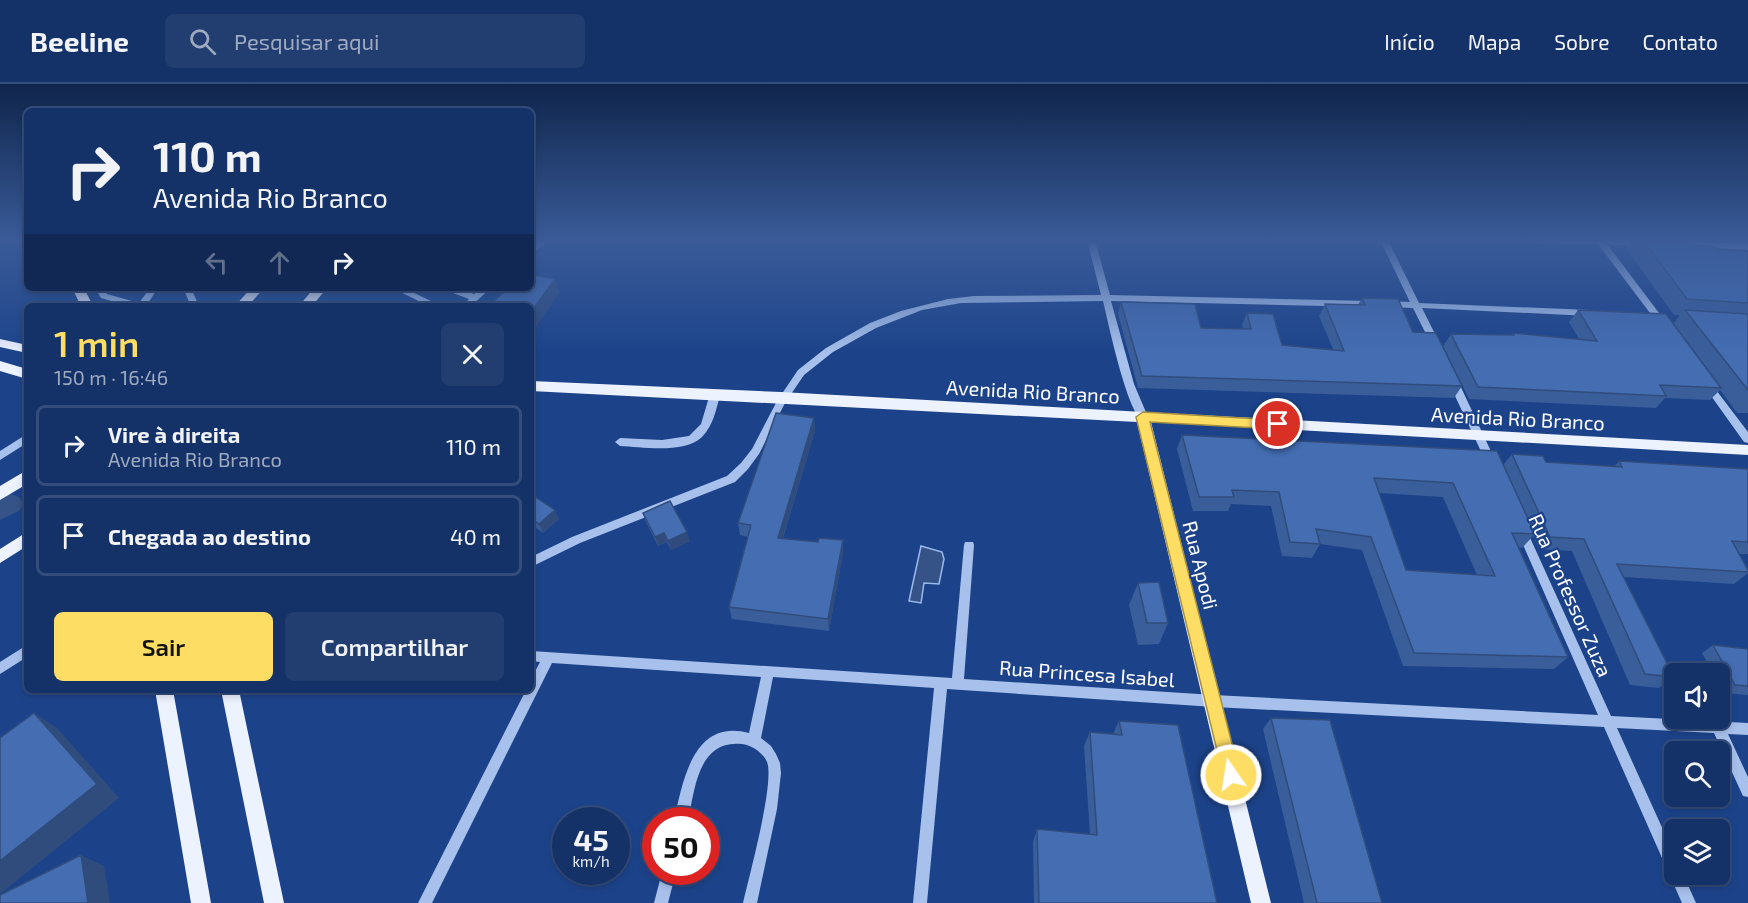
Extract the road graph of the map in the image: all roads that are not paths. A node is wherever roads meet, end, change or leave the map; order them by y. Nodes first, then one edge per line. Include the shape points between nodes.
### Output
1 (1101, 278) edge
2 (1403, 278) edge
3 (1628, 278) edge
4 (101, 291) edge
5 (152, 291) edge
6 (255, 291) edge
7 (318, 291) edge
8 (403, 291) edge
9 (457, 291) edge
10 (483, 291) edge
11 (476, 297) junction
12 (1106, 297) junction
13 (129, 303) edge
14 (142, 303) edge
15 (243, 303) edge
16 (308, 303) edge
17 (430, 303) edge
18 (469, 303) edge
19 (1416, 305) junction
20 (1600, 314) edge
21 (1647, 318) edge
22 (1658, 318) junction
23 (1670, 319) edge
24 (1671, 336) edge
25 (0, 343) edge
26 (24, 348) edge
27 (1442, 358) edge
28 (0, 366) edge
29 (1447, 368) edge
30 (1698, 371) edge
31 (24, 373) edge
32 (534, 386) edge
33 (715, 394) junction
34 (781, 397) junction
35 (1143, 417) junction
36 (1480, 435) junction
37 (1748, 439) edge
38 (24, 440) edge
39 (620, 442) dead end
40 (1748, 450) edge
41 (0, 456) edge
42 (1494, 468) edge
43 (24, 478) edge
44 (0, 494) edge
45 (1518, 523) edge
46 (24, 540) edge
47 (969, 545) dead end
48 (0, 557) edge
49 (534, 561) edge
50 (24, 652) edge
51 (534, 656) edge
52 (548, 658) junction
53 (0, 669) edge
54 (768, 672) junction
55 (941, 683) junction
56 (958, 684) junction
57 (534, 686) edge
58 (165, 693) edge
59 (231, 693) edge
60 (530, 693) edge
61 (1214, 701) junction
62 (1605, 720) junction
63 (1664, 724) edge
64 (1730, 728) edge
65 (1719, 729) edge
66 (1748, 729) edge
67 (754, 740) junction
68 (1748, 791) edge
69 (684, 807) edge
70 (1664, 848) edge
71 (666, 885) edge
72 (1681, 885) edge
73 (201, 903) edge
74 (274, 903) edge
75 (425, 903) edge
76 (662, 903) edge
77 (750, 903) edge
78 (920, 903) edge
79 (1261, 903) edge
80 (1689, 903) edge

1 - 12 street, Rua Apodi
2 - 19 street
3 - 22 street
4 - 13 street via 104,296
5 - 14 street
6 - 15 main road
7 - 16 main road
8 - 17 street
9 - 11 street
10 - 11 street
11 - 18 street
12 - 19 street
12 - 34 street via 973,300 907,311 876,324 815,360
12 - 35 street, Rua Apodi via 1129,384
19 - 20 street
19 - 27 street
21 - 22 street
22 - 23 street
22 - 24 street
25 - 26 main road
28 - 31 main road
29 - 36 street
30 - 37 street
32 - 33 main road, Avenida Rio Branco
33 - 34 main road, Avenida Rio Branco
33 - 39 street via 699,435 689,441
34 - 35 main road, Avenida Rio Branco
34 - 49 street via 746,468 731,479
35 - 36 main road, Avenida Rio Branco
35 - 61 main road, Rua Apodi
36 - 40 main road, Avenida Rio Branco
36 - 42 street
38 - 41 street
43 - 44 main road
45 - 62 street, Rua Professor Zuza
46 - 48 main road
47 - 56 street
50 - 53 street
51 - 52 street, Rua Princesa Isabel
52 - 54 street, Rua Princesa Isabel
52 - 57 street
54 - 55 street, Rua Princesa Isabel
54 - 67 street
55 - 56 street, Rua Princesa Isabel
55 - 78 street
56 - 61 street, Rua Princesa Isabel
58 - 73 main road
59 - 74 main road
60 - 75 street
61 - 62 street, Rua Princesa Isabel
61 - 79 main road, Rua Apodi
62 - 63 street, Rua Princesa Isabel
62 - 70 street, Rua Professor Zuza
64 - 66 street, Rua Princesa Isabel
65 - 68 street
67 - 69 street via 725,738 703,751 696,762
67 - 77 street via 764,747 774,764 774,785
71 - 76 street
72 - 80 street

